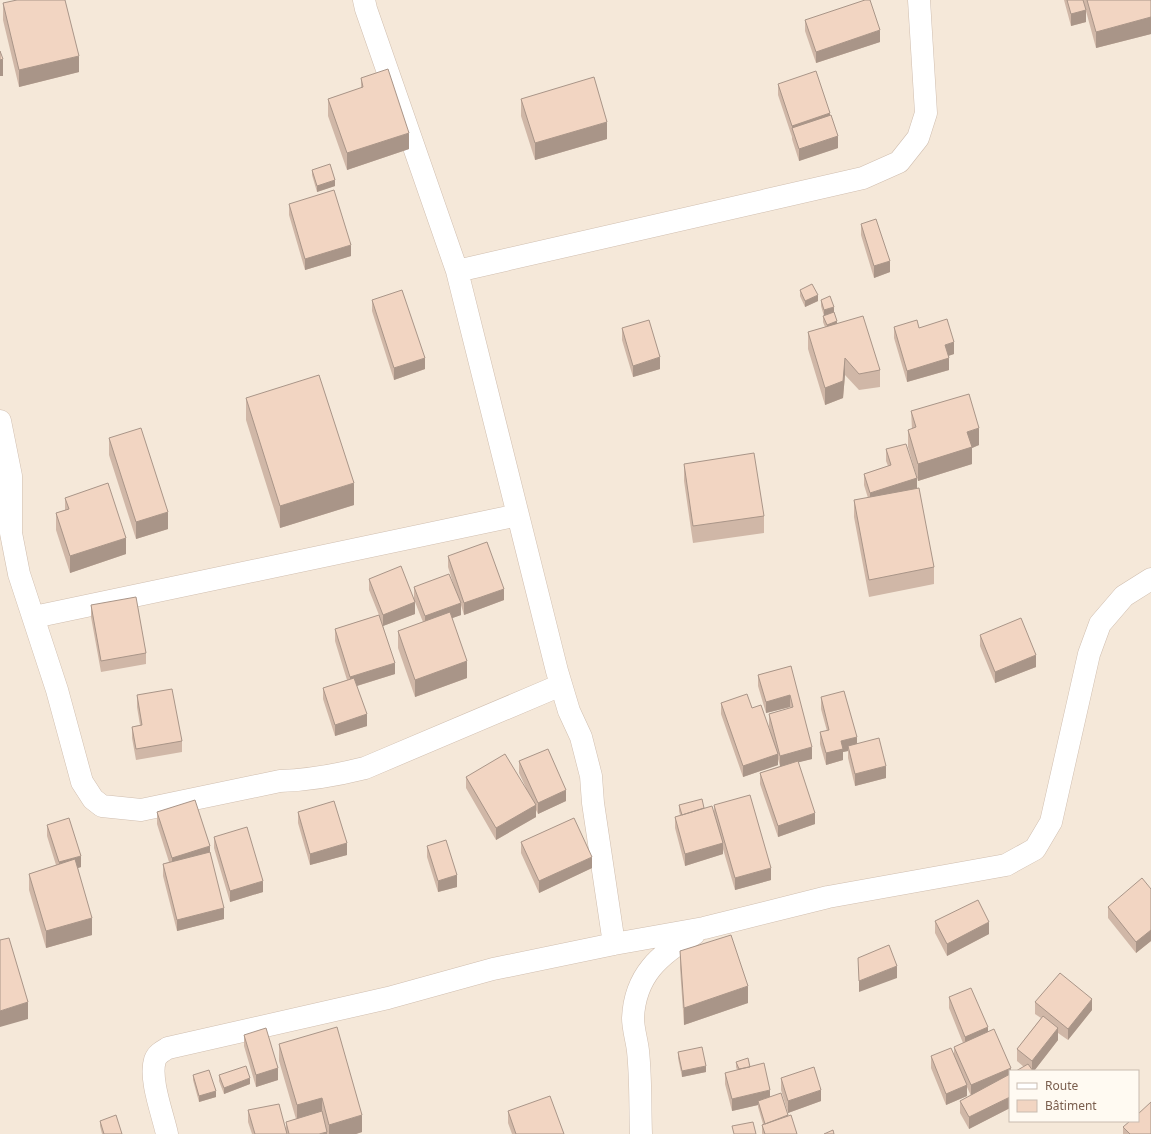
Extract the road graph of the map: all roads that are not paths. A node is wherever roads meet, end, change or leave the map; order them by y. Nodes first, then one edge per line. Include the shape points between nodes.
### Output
1 (364, 0) edge
2 (919, 0) edge
3 (457, 272) junction
4 (0, 420) edge
5 (518, 515) junction
6 (1151, 579) edge
7 (34, 617) junction
8 (561, 685) junction
9 (704, 928) junction
10 (614, 944) junction
11 (167, 1134) edge
12 (641, 1134) edge

1 - 3 street
2 - 3 street via 926,113 918,138 899,162 863,178
3 - 5 street
4 - 7 street via 11,476 11,532 19,574
5 - 7 street
5 - 8 street
6 - 9 street via 1124,596 1100,624 1089,654 1051,822 1035,849 1006,865 828,897
7 - 8 street via 82,782 102,806 117,809 141,810 280,781 342,774 365,768
8 - 10 street via 581,737 591,776
9 - 10 street
9 - 12 street via 670,948 653,964 638,989 633,1019 638,1052
10 - 11 street via 493,969 388,998 168,1048 155,1059 154,1070

